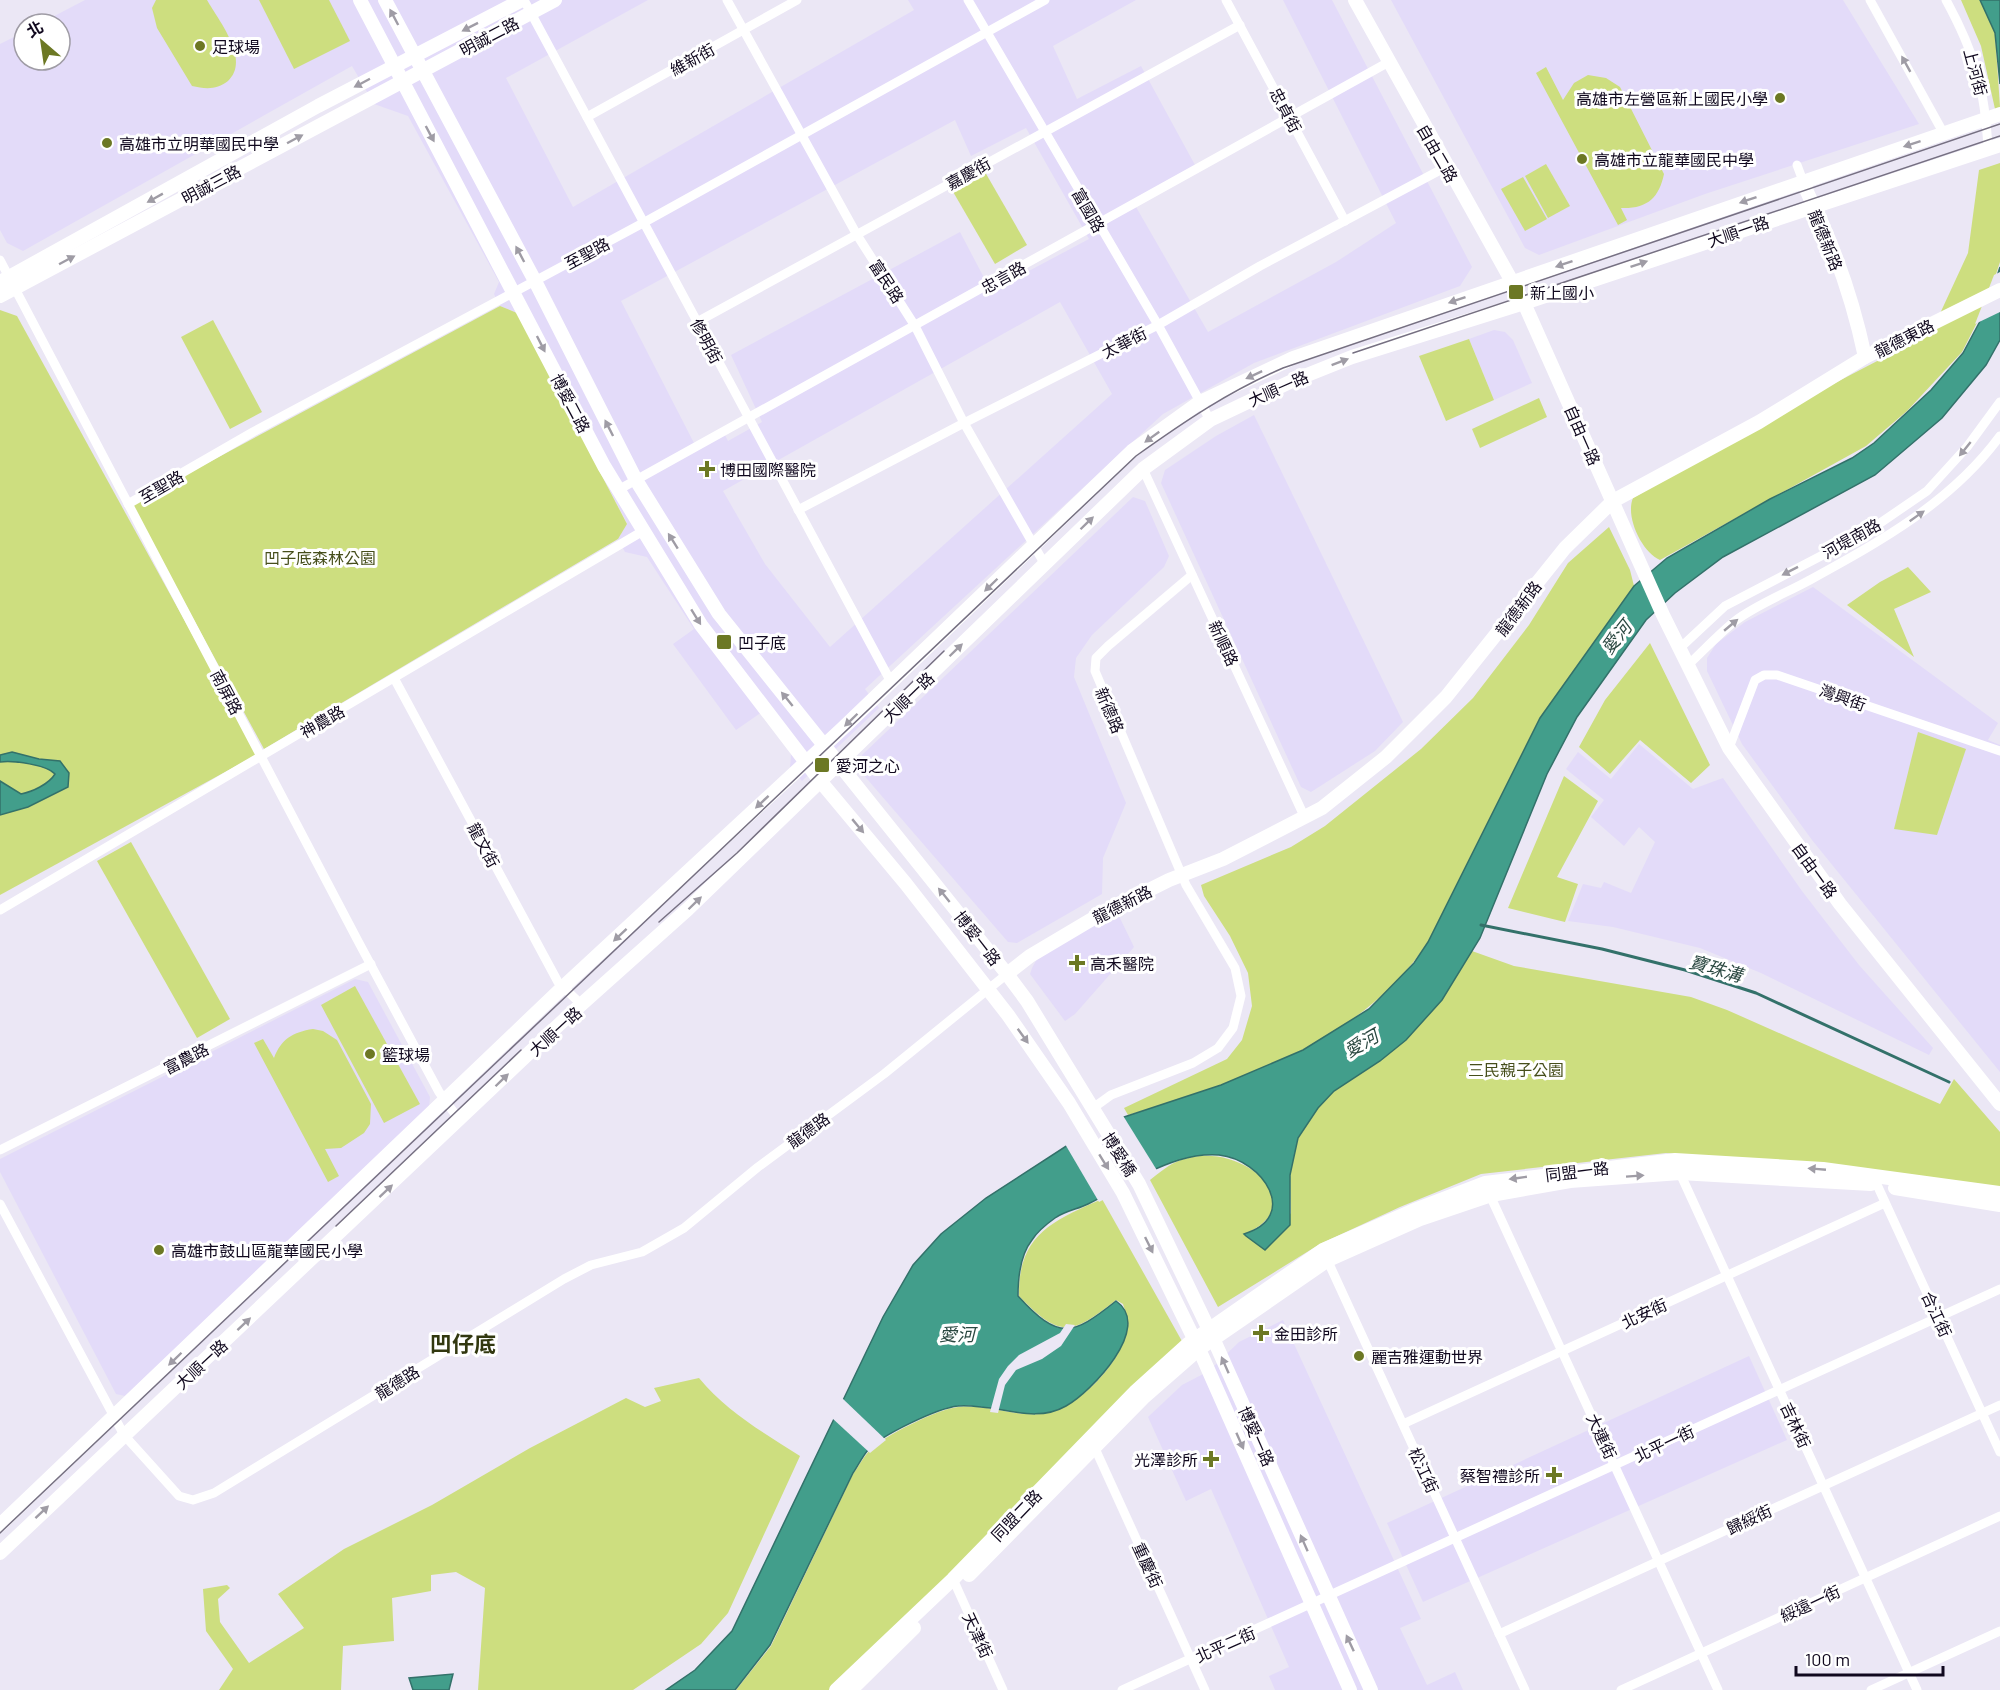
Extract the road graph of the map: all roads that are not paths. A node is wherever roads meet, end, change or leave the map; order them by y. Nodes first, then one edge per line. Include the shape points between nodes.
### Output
1 (360, 0) edge
2 (385, 0) edge
3 (523, 0) edge
4 (555, 0) edge
5 (727, 0) edge
6 (798, 0) edge
7 (968, 0) edge
8 (1045, 0) edge
9 (1226, 0) edge
10 (1355, 0) edge
11 (1870, 0) edge
12 (1946, 0) edge
13 (531, 13) junction
14 (1240, 25) junction
15 (744, 30) junction
16 (987, 32) junction
17 (414, 55) junction
18 (1387, 63) junction
19 (394, 66) junction
20 (422, 72) junction
21 (402, 82) junction
22 (1995, 116) edge
23 (587, 117) junction
24 (1289, 117) junction
25 (1043, 130) junction
26 (801, 134) junction
27 (1944, 134) junction
28 (1994, 147) edge
29 (1797, 165) dead end
30 (1446, 167) junction
31 (1803, 181) junction
32 (1812, 206) junction
33 (1345, 221) junction
34 (643, 223) junction
35 (1097, 224) junction
36 (858, 235) junction
37 (0, 260) edge
38 (535, 281) junction
39 (1512, 281) junction
40 (8, 282) edge
41 (2000, 290) edge
42 (514, 291) junction
43 (0, 296) edge
44 (1524, 303) junction
45 (697, 322) junction
46 (1158, 325) junction
47 (915, 326) junction
48 (1865, 357) junction
49 (1200, 402) junction
50 (2000, 402) edge
51 (748, 418) junction
52 (1210, 420) junction
53 (964, 423) junction
54 (2000, 436) edge
55 (1143, 469) junction
56 (636, 480) junction
57 (618, 490) junction
58 (1613, 501) junction
59 (129, 504) junction
60 (798, 510) junction
61 (643, 531) junction
62 (1034, 544) junction
63 (1044, 563) junction
64 (1192, 575) junction
65 (1680, 648) junction
66 (1688, 665) junction
67 (394, 678) junction
68 (891, 682) junction
69 (823, 745) junction
70 (1729, 748) junction
71 (2000, 751) edge
72 (261, 756) junction
73 (805, 762) junction
74 (839, 764) junction
75 (821, 782) junction
76 (1305, 818) junction
77 (1182, 876) junction
78 (0, 910) edge
79 (371, 964) junction
80 (1007, 974) junction
81 (563, 987) junction
82 (988, 989) junction
83 (583, 1006) junction
84 (446, 1102) junction
85 (2000, 1104) edge
86 (1093, 1108) junction
87 (460, 1121) junction
88 (1101, 1123) joint
89 (1085, 1132) joint
90 (0, 1150) edge
91 (1678, 1167) junction
92 (1875, 1180) junction
93 (1139, 1184) joint
94 (1488, 1189) junction
95 (1123, 1192) joint
96 (2000, 1193) edge
97 (1885, 1203) junction
98 (0, 1204) edge
99 (2000, 1205) edge
100 (1325, 1255) junction
101 (1727, 1274) junction
102 (2000, 1289) edge
103 (1939, 1319) junction
104 (1210, 1334) junction
105 (1197, 1344) junction
106 (1562, 1350) junction
107 (1780, 1390) junction
108 (2000, 1405) edge
109 (1982, 1413) junction
110 (114, 1417) junction
111 (1403, 1424) junction
112 (124, 1435) junction
113 (1093, 1444) junction
114 (2000, 1452) edge
115 (1615, 1466) junction
116 (1823, 1485) junction
117 (2000, 1516) edge
118 (0, 1525) edge
119 (1455, 1539) junction
120 (0, 1553) edge
121 (1659, 1560) junction
122 (1865, 1577) junction
123 (954, 1583) junction
124 (1328, 1597) junction
125 (1311, 1604) junction
126 (2000, 1631) edge
127 (1499, 1634) junction
128 (1701, 1653) junction
129 (1190, 1659) junction
130 (1909, 1672) junction
131 (836, 1690) edge
132 (851, 1690) edge
133 (1004, 1690) edge
134 (1122, 1690) edge
135 (1205, 1690) edge
136 (1350, 1690) edge
137 (1371, 1690) edge
138 (1525, 1690) edge
139 (1621, 1690) edge
140 (1718, 1690) edge
141 (1871, 1690) edge
142 (1917, 1690) edge

1 - 19 street, 博愛二路
17 -> 2 street, 博愛二路
3 - 13 street, 修明街
3 -> 17 street, 明誠二路
4 - 13 street, 明誠二路
5 - 15 street, 富民路
6 - 15 street, 維新街
7 - 16 street, 富國路
8 - 16 street, 至聖路
9 - 14 street, 忠貞街
10 - 18 street, 自由二路
27 -> 11 street
12 - 22 street, 上河街 via 1973,54
13 - 20 street, 明誠二路
13 - 23 street, 修明街
14 - 24 street, 忠貞街
14 - 25 street, 嘉慶街
15 - 23 street, 維新街
15 - 26 street, 富民路
16 - 25 street, 富國路
16 - 26 street, 至聖路
17 - 19 street, 明誠三路
17 - 20 street, 博愛二路
18 - 24 street, 忠言路
18 - 30 street, 自由二路
19 - 21 street, 博愛二路
19 -> 40 street, 明誠三路
20 - 21 street, 明誠三路
38 -> 20 street, 博愛二路
40 -> 21 street, 明誠三路
21 -> 42 street, 博愛二路
22 - 27 street, 大順一路
22 - 28 street, 上河街
23 - 34 street, 修明街
24 - 33 street, 忠貞街
24 - 35 street, 忠言路
25 - 35 street, 富國路
25 - 36 street, 嘉慶街
26 - 34 street, 至聖路
26 - 36 street, 富民路
27 -> 31 street, 大順一路
28 - 32 street, 大順一路
29 - 31 street, 龍德新路
30 - 33 street, 太華街
30 - 39 street, 自由二路
31 - 32 street, 龍德新路
31 -> 39 street, 大順一路
44 -> 32 street, 大順一路
32 - 48 street, 龍德新路 via 1824,227
33 - 46 street, 太華街
34 - 38 street, 至聖路
34 - 45 street, 修明街
35 - 46 street, 富國路
35 - 47 street, 忠言路
36 - 45 street, 嘉慶街
36 - 47 street, 富民路
37 - 40 street, 南屏路
38 - 42 street, 至聖路
56 -> 38 street, 博愛二路
39 - 44 street, 自由二路
39 -> 49 street, 大順一路 via 1293,358
40 - 43 street, 明誠三路
40 - 59 street, 南屏路
41 - 48 street, 龍德東路
42 -> 57 street, 博愛二路
42 - 59 street, 至聖路 via 263,426
52 -> 44 street, 大順一路 via 1352,357
44 - 58 street, 自由一路
45 - 51 street, 修明街
46 - 49 street, 富國路
46 - 53 street, 太華街
47 - 51 street, 忠言路
47 - 53 street, 富民路
48 - 58 street, 龍德新路 via 1759,422
49 - 52 street, 富國路
49 -> 62 street, 大順一路 via 1132,451
50 -> 65 street, 河堤南路 via 1967,447 1927,491 1867,532 1725,606
51 - 56 street, 忠言路
51 - 60 street, 修明街
52 - 55 street, 大順一路
53 - 60 street, 太華街
53 - 62 street, 富民路
66 -> 54 street, 河堤南路 via 1736,620 1858,553 1939,501 1968,476
63 -> 55 street, 大順一路
55 - 64 street, 新順路
56 - 57 street, 忠言路
69 -> 56 street, 博愛二路 via 719,614
57 - 61 street, 博愛二路
58 - 65 street, 自由一路
58 - 76 street, 龍德新路 via 1565,548 1463,679 1431,712 1386,757
59 - 72 street, 南屏路
60 - 68 street, 修明街
61 - 67 street, 神農路
61 -> 73 street, 博愛二路 via 701,625
62 - 63 street, 富民路
62 -> 68 street, 大順一路
74 -> 63 street, 大順一路
64 - 76 street, 新順路
64 - 77 street, 新德路 via 1108,646 1096,658 1095,671
65 - 66 street, 自由一路
66 - 70 street, 自由一路
67 - 72 street, 神農路
67 - 81 street, 龍文街
68 -> 69 street, 大順一路
69 - 73 street, 大順一路
69 - 74 street, 博愛二路
70 - 71 street, 灣興街 via 1755,680 1777,675
70 - 85 street, 自由一路 via 1840,904
72 - 78 street, 神農路
72 - 79 street, 南屏路
73 - 75 street, 博愛二路
73 -> 81 street, 大順一路
74 - 75 street, 大順一路
80 -> 74 street, 博愛一路
75 -> 82 street, 博愛一路
83 -> 75 street, 大順一路
76 - 77 street, 龍德新路
77 - 80 street, 龍德新路 via 1099,915
77 - 86 street, 新德路 via 1235,968 1241,996 1233,1028 1206,1057 1110,1095
79 - 84 street, 南屏路
79 - 90 street, 富農路
80 - 82 street, 龍德路
80 - 86 street, 博愛一路
81 - 83 street, 龍文街
81 - 84 street, 大順一路
82 -> 89 street, 博愛一路 via 1040,1060
82 - 112 street, 龍德路 via 684,1228 642,1252 591,1265 571,1275 214,1493 193,1500 179,1496
87 -> 83 street, 大順一路
84 - 87 street, 南屏路
84 -> 110 street, 大順一路
86 - 88 street, 博愛一路
112 -> 87 street, 大順一路
88 - 93 street, 博愛橋
89 -> 95 street, 博愛橋
91 - 92 street, 同盟一路 via 1823,1169
91 - 94 street, 同盟一路
91 - 101 street, 吉林街
92 - 96 street, 同盟一路
92 - 97 street, 合江街
92 - 99 street, 同盟一路
93 - 104 street, 博愛一路
94 - 100 street, 同盟一路
94 - 106 street, 大連街
95 -> 105 street, 博愛一路
97 - 101 street, 北安街
97 - 103 street, 合江街
98 - 110 street, 龍德路
100 - 104 street, 同盟一路
100 - 111 street, 松江街
101 - 106 street, 北安街
101 - 107 street, 吉林街
102 - 103 street, 北平一街
103 - 107 street, 北平一街
103 - 109 street, 合江街
104 - 105 street, 同盟一路
124 -> 104 street, 博愛一路
105 - 113 street, 同盟二路 via 1136,1391
105 -> 125 street, 博愛一路
106 - 111 street, 北安街
106 - 115 street, 大連街
107 - 115 street, 北平一街
107 - 116 street, 吉林街
108 - 109 street, 歸綏街
109 - 114 street, 合江街
109 - 116 street, 歸綏街
110 - 112 street, 龍德路
110 - 118 street, 大順一路
111 - 119 street, 松江街
120 -> 112 street, 大順一路
113 - 123 street, 同盟二路
113 - 129 street, 重慶街
115 - 119 street, 北平一街
115 - 121 street, 大連街
116 - 121 street, 歸綏街
116 - 122 street, 吉林街
117 - 122 street, 綏遠一街
119 - 124 street, 北平一街
119 - 127 street, 松江街
121 - 127 street, 歸綏街
121 - 128 street, 大連街
122 - 128 street, 綏遠一街
122 - 130 street, 吉林街
123 - 131 street, 同盟二路
123 - 132 street, 同盟二路
123 - 133 street, 天津街
124 - 125 street, 北平二街
137 -> 124 street, 博愛一路
125 - 129 street, 北平二街
125 - 136 street, 博愛一路
126 - 130 street
127 - 138 street, 松江街
128 - 139 street, 綏遠一街
128 - 140 street, 大連街
129 - 134 street, 北平二街
129 - 135 street, 重慶街
130 - 141 street
130 - 142 street, 吉林街

